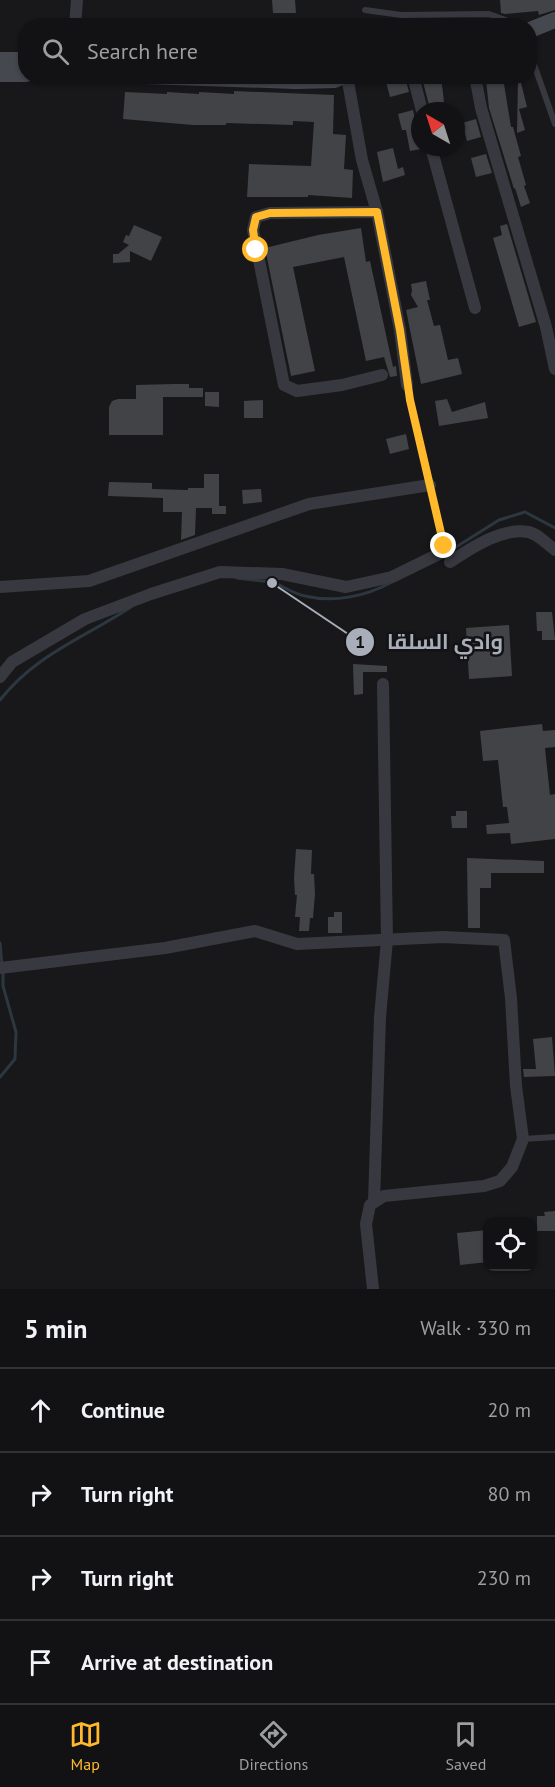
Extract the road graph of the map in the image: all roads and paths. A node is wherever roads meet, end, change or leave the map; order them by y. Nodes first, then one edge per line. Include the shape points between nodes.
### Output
1 (77, 0) edge
2 (365, 10) dead end
3 (76, 18) edge
4 (500, 18) edge
5 (555, 20) edge
6 (537, 25) edge
7 (0, 60) edge
8 (18, 60) edge
9 (537, 73) edge
10 (0, 74) edge
11 (18, 74) edge
12 (347, 84) edge
13 (415, 84) edge
14 (476, 84) edge
15 (420, 102) edge
16 (555, 124) edge
17 (433, 156) edge
18 (377, 212) junction
19 (475, 308) dead end
20 (555, 369) edge
21 (382, 375) dead end
22 (407, 385) joint
23 (430, 484) junction
24 (555, 550) edge
25 (447, 556) junction
26 (0, 587) edge
27 (0, 677) edge
28 (383, 684) dead end
29 (387, 940) junction
30 (0, 968) edge
31 (555, 1137) edge
32 (524, 1139) junction
33 (374, 1202) junction
34 (373, 1289) edge

1 - 3 street
2 - 4 lane via 401,15 489,14
5 - 6 main road
7 - 8 main road
9 - 16 lane
10 - 11 main road
12 - 18 street
13 - 15 street
14 - 20 street
17 - 19 street
18 - 21 street via 270,213 256,217 253,230 284,385 297,391
18 - 22 street
22 - 23 lane
23 - 25 lane
23 - 26 street via 309,504 89,581
24 - 25 street via 530,532 518,532
25 - 27 street via 392,577 346,587 282,574 220,572 85,618 12,662
28 - 29 street
29 - 30 street via 297,944 255,931 165,948
29 - 32 street via 504,940
29 - 33 street via 380,1017
31 - 32 lane
32 - 33 street via 512,1167 500,1181 384,1196
33 - 34 street via 366,1224

